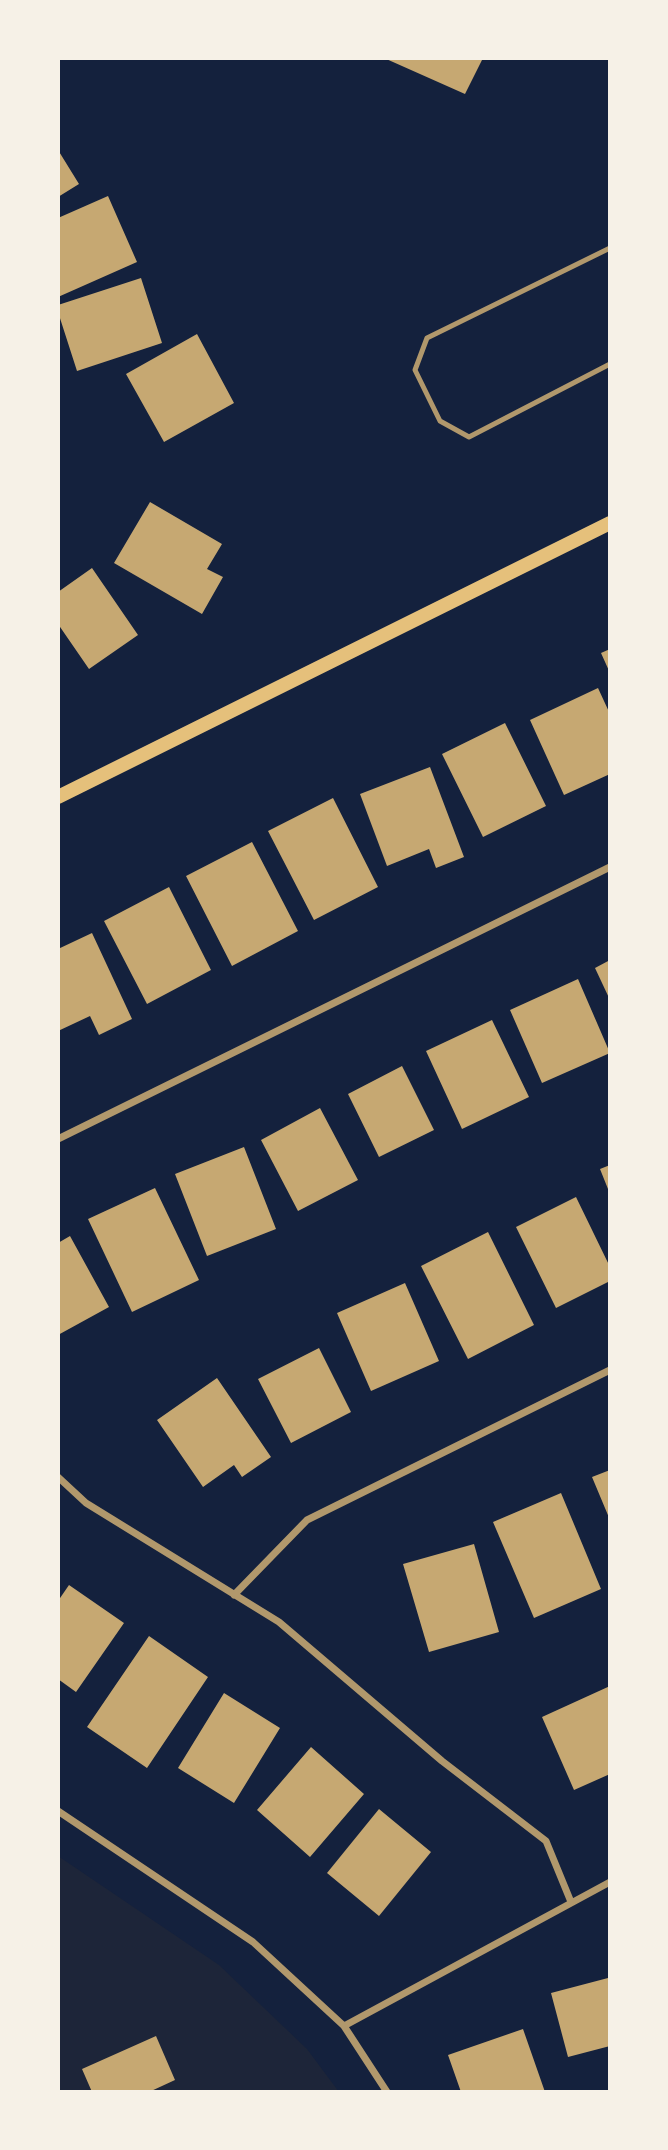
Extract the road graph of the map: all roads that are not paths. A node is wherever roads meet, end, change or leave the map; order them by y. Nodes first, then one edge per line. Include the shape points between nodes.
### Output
1 (610, 248) edge
2 (610, 364) edge
3 (610, 523) edge
4 (58, 797) edge
5 (610, 867) edge
6 (58, 1139) edge
7 (610, 1370) edge
8 (58, 1477) edge
9 (234, 1595) junction
10 (58, 1811) edge
11 (610, 1882) edge
12 (571, 1902) junction
13 (344, 2026) junction
14 (387, 2092) edge

1 - 2 lane via 427,338 415,370 440,421 469,437
3 - 4 main road
5 - 6 street
7 - 9 street via 307,1520
8 - 9 street via 86,1503
9 - 12 street via 279,1622 442,1761 546,1841
10 - 13 street via 253,1942
11 - 12 street
12 - 13 street
13 - 14 street

